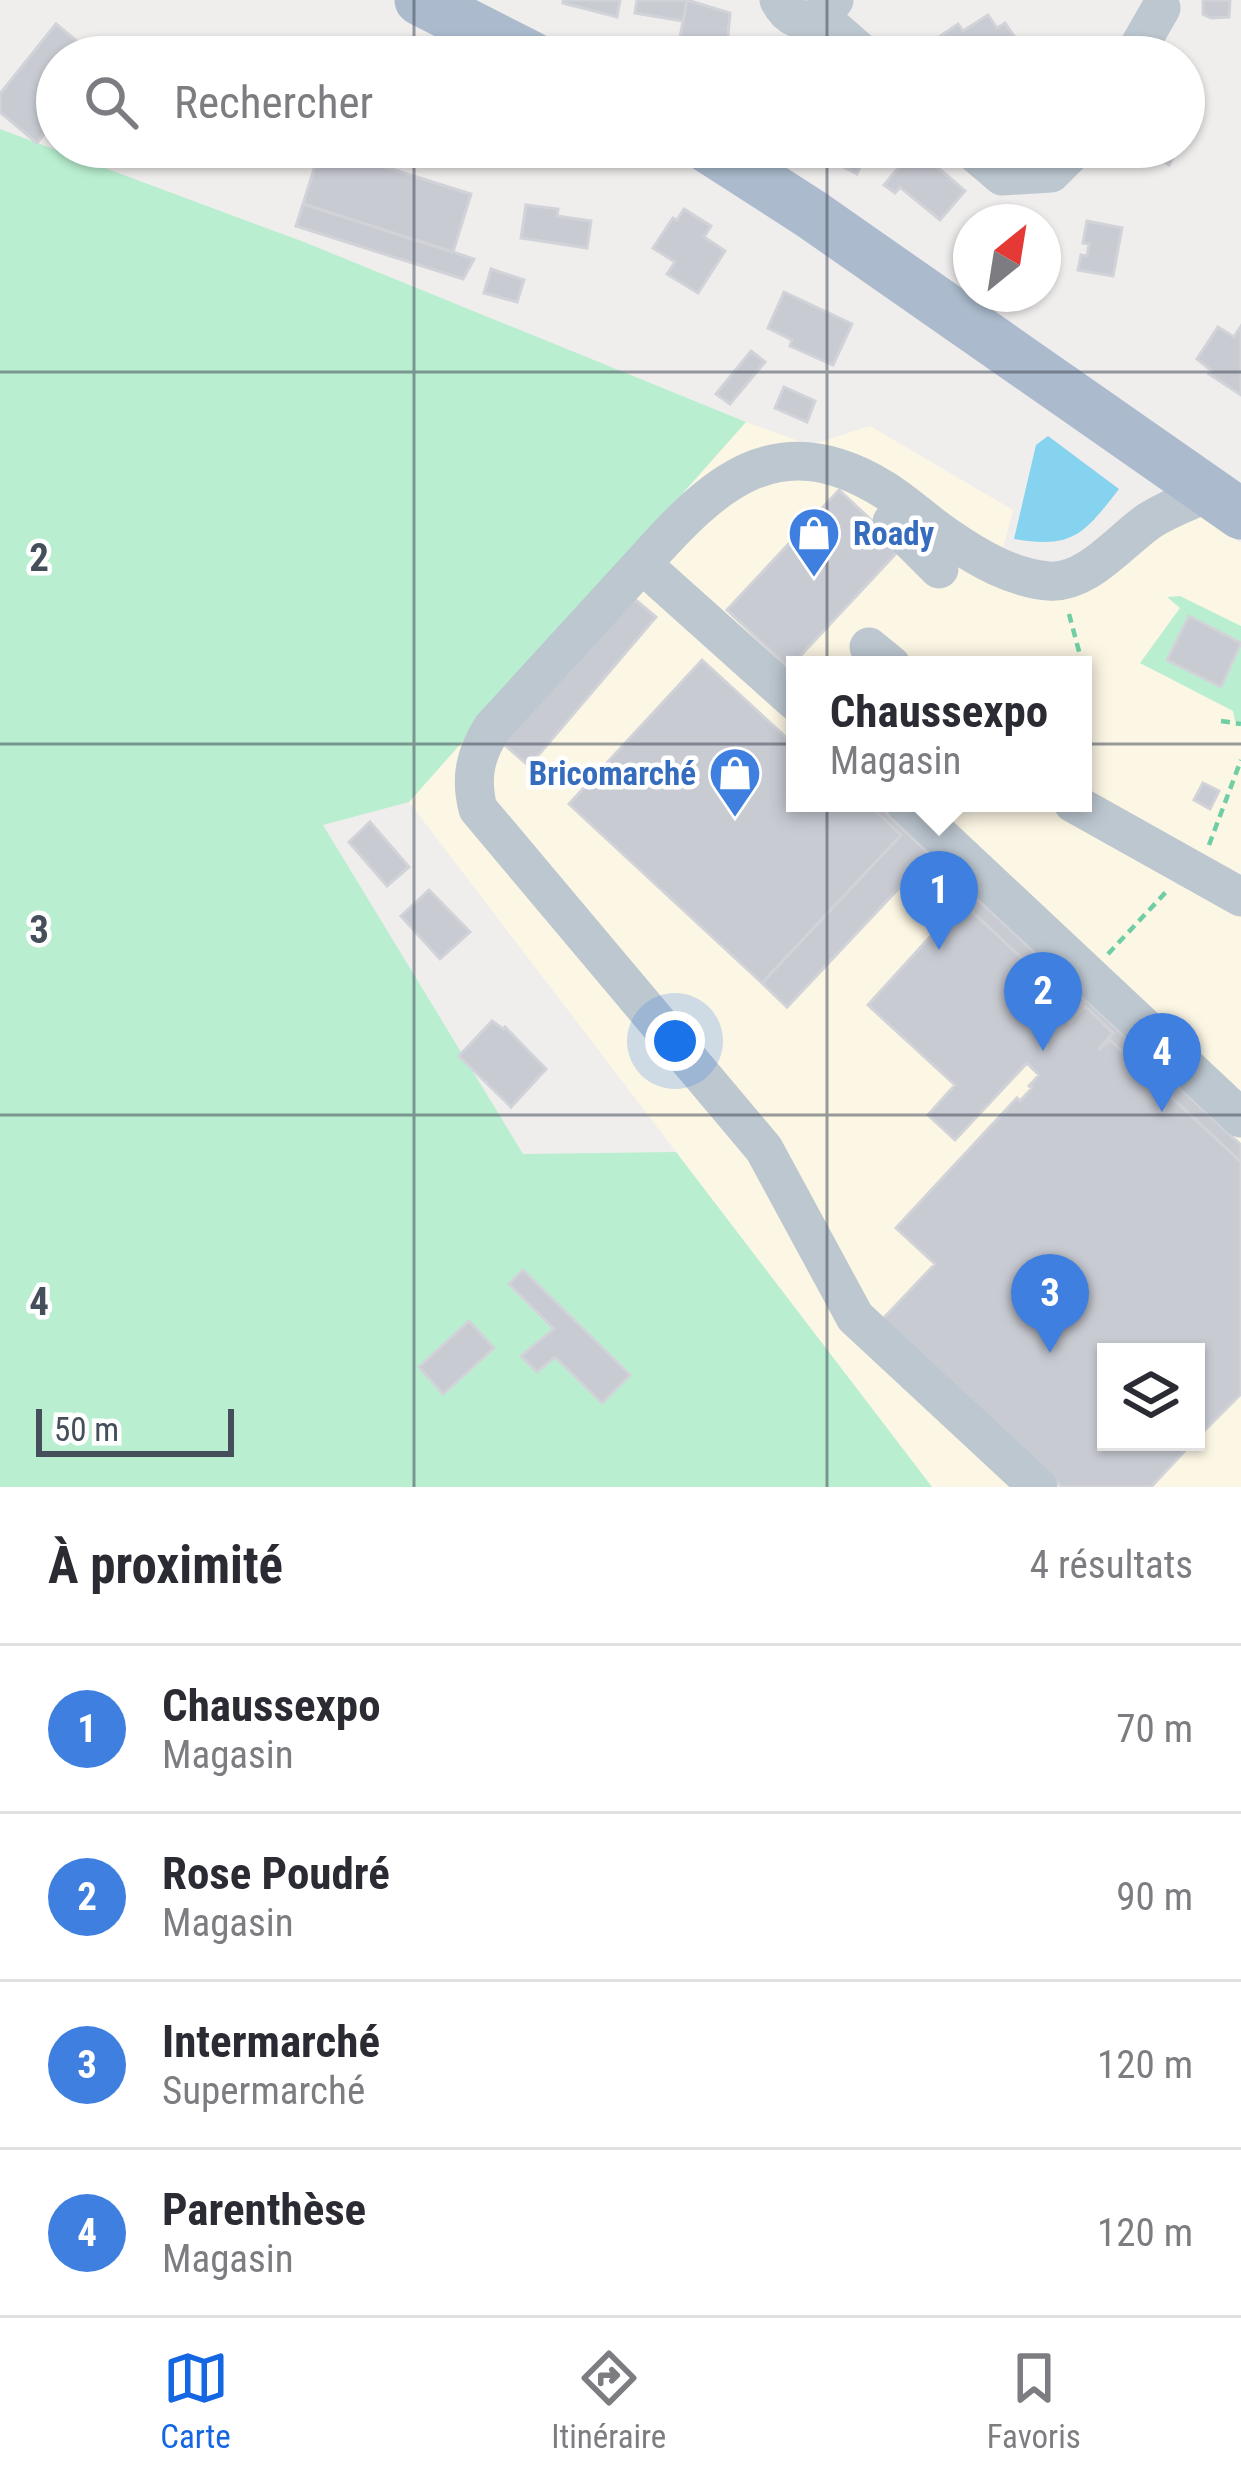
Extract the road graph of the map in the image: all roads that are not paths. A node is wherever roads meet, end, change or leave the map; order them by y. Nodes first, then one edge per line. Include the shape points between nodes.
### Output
1 (420, 0) edge
2 (779, 0) edge
3 (1161, 8) dead end
4 (827, 9) edge
5 (491, 36) edge
6 (849, 36) edge
7 (1145, 36) edge
8 (740, 168) edge
9 (993, 168) edge
10 (1056, 168) edge
11 (836, 468) junction
12 (1224, 504) edge
13 (642, 564) junction
14 (939, 569) dead end
15 (786, 693) edge
16 (915, 812) edge
17 (1088, 812) edge
18 (1241, 897) edge
19 (1241, 1118) edge
20 (1037, 1487) edge

1 - 5 main road
2 - 4 street via 793,17
3 - 7 street
4 - 6 street
8 - 12 main road
9 - 10 street via 1002,176
11 - 12 street via 882,488 986,563 1052,582 1084,572 1152,519
11 - 13 street via 794,458 755,469 681,520
11 - 14 street
13 - 15 street
13 - 20 street via 492,728 477,752 478,809 764,1149 854,1317
16 - 19 street
17 - 18 street

